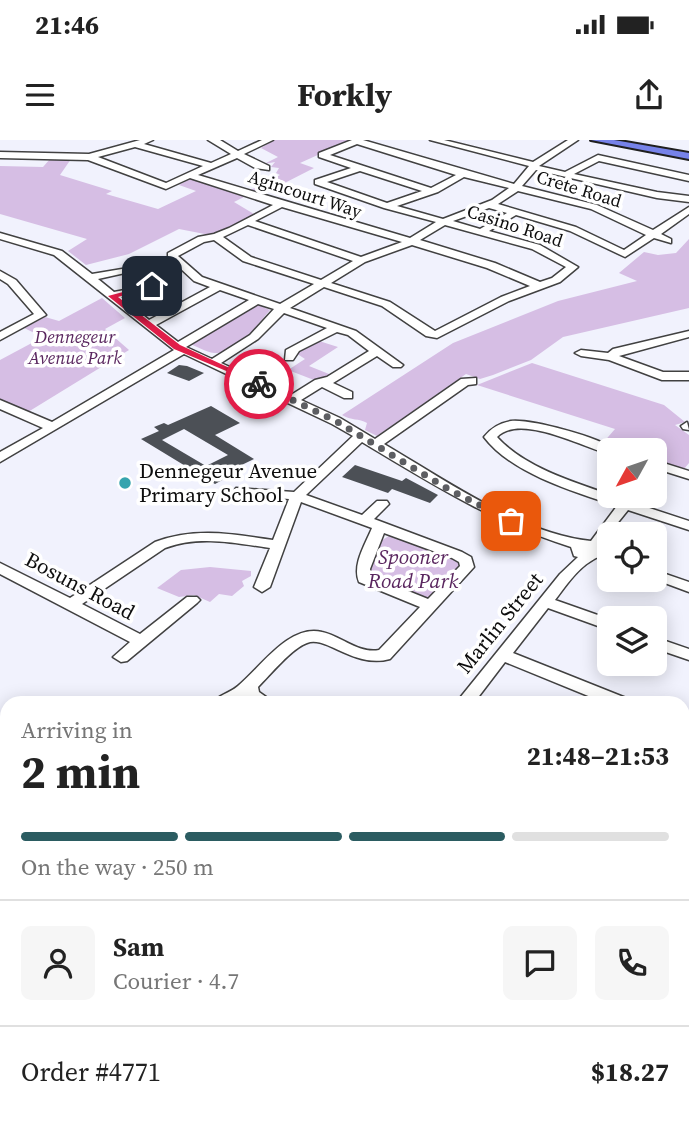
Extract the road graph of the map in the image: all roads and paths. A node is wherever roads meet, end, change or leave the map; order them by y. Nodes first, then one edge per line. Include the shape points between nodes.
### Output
1 (119, 140) edge
2 (149, 140) edge
3 (212, 140) edge
4 (269, 140) edge
5 (434, 140) edge
6 (574, 140) edge
7 (596, 140) edge
8 (137, 145) junction
9 (239, 154) junction
10 (0, 155) edge
11 (689, 156) edge
12 (89, 157) junction
13 (213, 166) junction
14 (534, 166) junction
15 (267, 167) dead end
16 (359, 168) junction
17 (463, 174) junction
18 (567, 174) junction
19 (191, 176) junction
20 (689, 178) edge
21 (517, 187) junction
22 (430, 191) junction
23 (689, 199) edge
24 (279, 205) junction
25 (490, 205) junction
26 (387, 206) junction
27 (689, 210) edge
28 (515, 212) junction
29 (248, 222) junction
30 (443, 222) junction
31 (481, 232) junction
32 (654, 235) junction
33 (0, 236) edge
34 (216, 237) junction
35 (668, 241) dead end
36 (410, 242) junction
37 (386, 251) junction
38 (361, 260) junction
39 (130, 269) dead end
40 (0, 274) edge
41 (90, 278) junction
42 (327, 284) junction
43 (152, 286) dead end
44 (539, 286) junction
45 (218, 287) junction
46 (112, 296) junction
47 (257, 300) junction
48 (286, 309) junction
49 (148, 325) junction
50 (337, 327) junction
51 (689, 334) edge
52 (0, 337) edge
53 (180, 349) junction
54 (377, 351) junction
55 (580, 353) dead end
56 (611, 357) junction
57 (289, 358) dead end
58 (213, 363) junction
59 (397, 365) dead end
60 (689, 376) edge
61 (472, 381) dead end
62 (324, 383) junction
63 (348, 395) dead end
64 (292, 400) junction
65 (0, 404) edge
66 (46, 430) junction
67 (362, 436) junction
68 (376, 444) junction
69 (597, 446) edge
70 (0, 458) edge
71 (667, 469) edge
72 (689, 475) edge
73 (597, 489) edge
74 (241, 491) dead end
75 (297, 496) junction
76 (382, 503) dead end
77 (623, 508) edge
78 (647, 508) edge
79 (364, 521) junction
80 (380, 526) junction
81 (689, 526) edge
82 (277, 545) junction
83 (593, 551) edge
84 (0, 568) edge
85 (667, 579) edge
86 (262, 587) dead end
87 (689, 587) edge
88 (192, 600) dead end
89 (545, 602) junction
90 (71, 604) junction
91 (431, 606) junction
92 (597, 621) edge
93 (141, 641) junction
94 (667, 647) edge
95 (502, 655) junction
96 (689, 655) edge
97 (121, 657) dead end
98 (249, 684) junction
99 (231, 696) edge
100 (254, 696) edge
101 (469, 696) edge
102 (605, 696) edge

1 - 8 street
2 - 8 street
3 - 9 street
4 - 9 street
5 - 14 street
6 - 14 street
7 - 11 main road
8 - 12 street
8 - 13 street
9 - 13 street
9 - 15 street
10 - 12 street
12 - 19 street via 163,186
13 - 19 street
14 - 18 street
14 - 21 street
16 - 17 street, Crete Road via 322,155 357,141
16 - 22 street
16 - 26 street, Casino Road via 318,182
17 - 21 street, Crete Road
17 - 22 street
18 - 20 street via 598,158
18 - 23 street
19 - 24 street, Agincourt Way via 255,193
21 - 25 street
21 - 32 street, Crete Road via 594,207
22 - 26 street
24 - 29 street
24 - 36 street, Agincourt Way
25 - 28 street
25 - 30 street
26 - 30 street, Casino Road
27 - 32 street
28 - 31 street
28 - 32 street via 573,229 628,254
29 - 34 street
29 - 38 street
30 - 31 street, Casino Road
30 - 36 street
31 - 44 street, Casino Road via 536,247 573,267
32 - 35 street, Crete Road
33 - 41 street via 58,253
34 - 42 street via 247,259
34 - 45 street via 201,239 172,255 186,271
36 - 37 street
36 - 44 street, Agincourt Way via 497,267
37 - 38 street
37 - 42 street
38 - 42 street
39 - 41 street
40 - 52 street via 41,314
41 - 46 street
42 - 44 street via 386,304 430,334 439,335
42 - 48 street
43 - 46 street
45 - 47 street
45 - 49 street
46 - 49 street
47 - 48 street
47 - 53 street
48 - 50 street
48 - 58 street
49 - 53 street
50 - 54 street
50 - 57 street via 296,347
51 - 56 street via 617,351
53 - 58 street
53 - 66 street
54 - 59 street
54 - 62 street
55 - 56 street
56 - 60 street via 662,376
58 - 64 street
61 - 68 street
62 - 63 street
62 - 64 street
64 - 67 street
65 - 66 street
66 - 70 street
67 - 68 street
67 - 75 street
68 - 83 street via 481,507
69 - 73 street via 522,423 500,426 490,437 526,463
71 - 72 street
74 - 75 street
75 - 79 street
75 - 82 street
76 - 79 street
77 - 83 street, Marlin Street
78 - 81 street
79 - 80 street
80 - 91 street via 363,569 364,579
80 - 91 street via 466,561 467,566
82 - 86 street
82 - 90 street via 207,537 176,539
83 - 89 street, Marlin Street
84 - 90 street, Bosuns Road
85 - 87 street
88 - 93 street
89 - 92 street
89 - 95 street, Marlin Street
90 - 93 street, Bosuns Road
91 - 98 street via 393,648 377,657 310,635 298,640
93 - 97 street
94 - 96 street
95 - 101 street, Marlin Street
95 - 102 street
98 - 99 street
98 - 100 street

